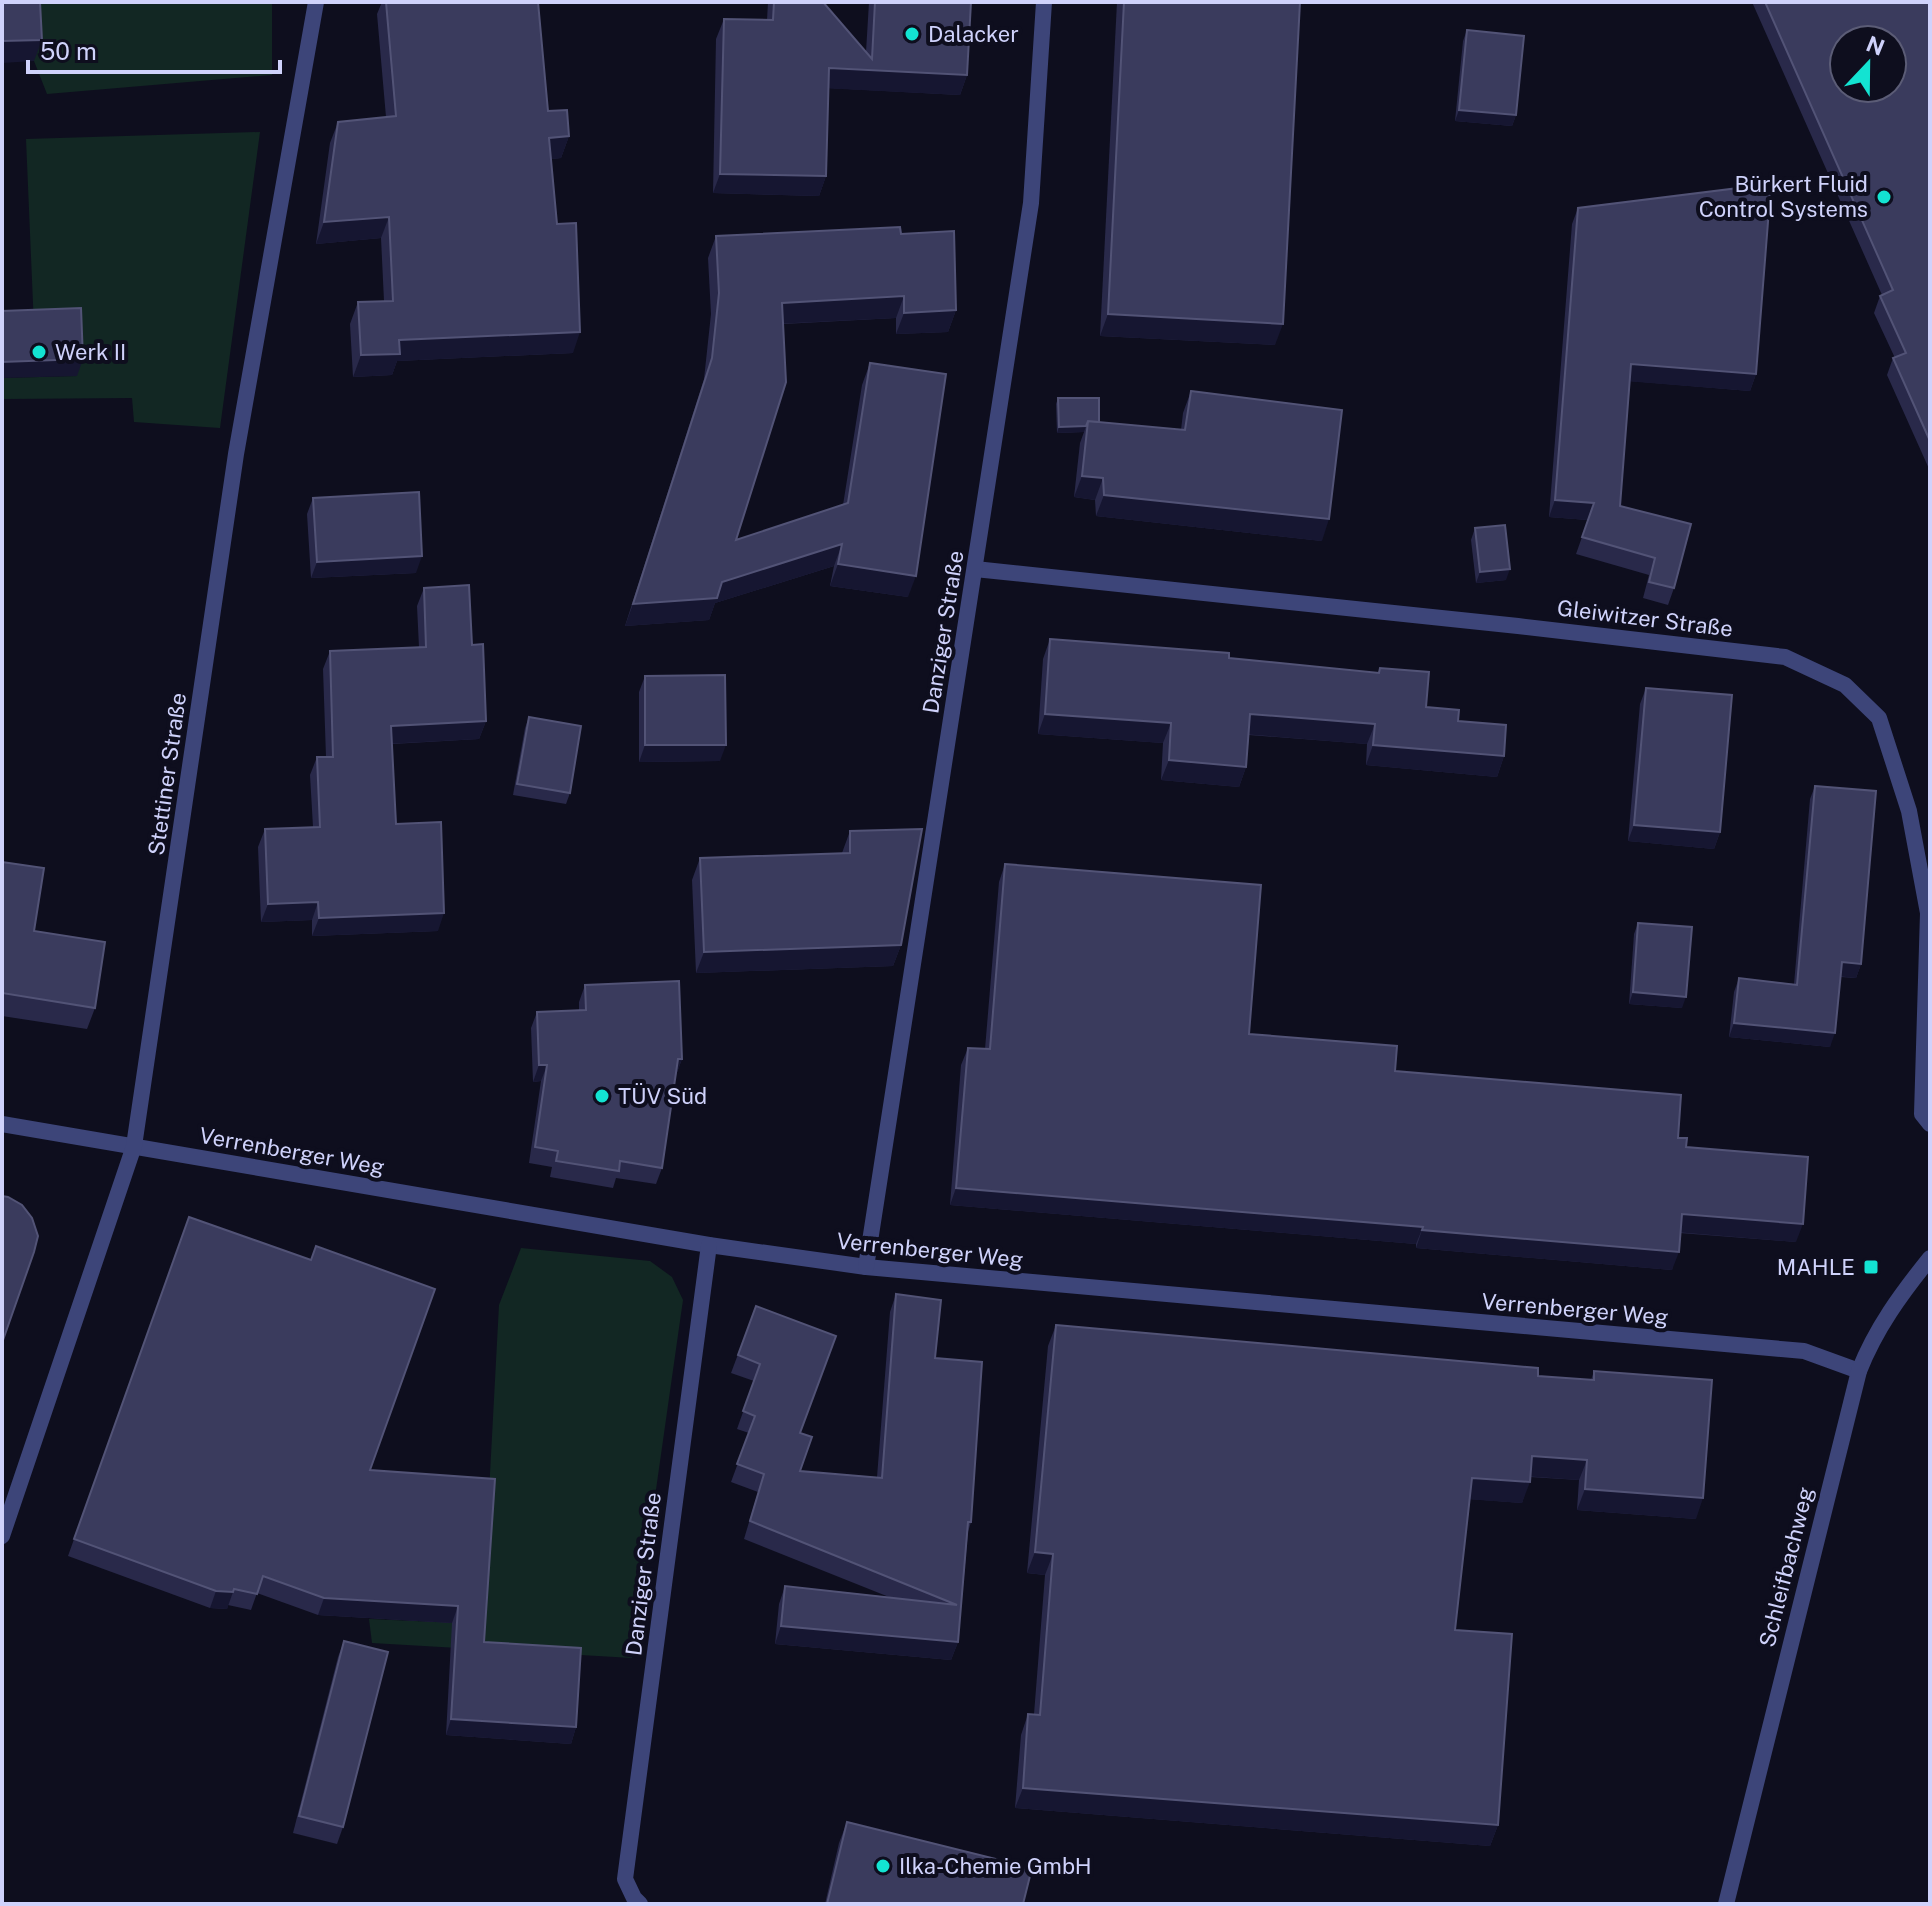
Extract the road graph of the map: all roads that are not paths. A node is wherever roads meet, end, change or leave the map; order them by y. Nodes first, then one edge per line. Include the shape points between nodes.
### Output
1 (316, 2) edge
2 (1044, 2) edge
3 (975, 569) junction
4 (2, 1124) edge
5 (1930, 1124) edge
6 (134, 1146) junction
7 (709, 1245) junction
8 (1930, 1258) edge
9 (866, 1267) junction
10 (1859, 1371) junction
11 (2, 1536) edge
12 (640, 1904) edge
13 (1726, 1904) edge

1 - 6 street, Stettiner Straße via 236,454
2 - 3 street, Danziger Straße via 1031,203
3 - 5 street, Gleiwitzer Straße via 1785,657 1845,685 1879,718 1909,811 1928,913 1922,1114
3 - 9 street, Danziger Straße
4 - 6 street, Verrenberger Weg
6 - 7 street, Verrenberger Weg
6 - 11 street, Stettiner Straße
7 - 9 street, Verrenberger Weg
7 - 12 street, Danziger Straße via 625,1879
8 - 10 street, Schleifbachweg via 1889,1311
9 - 10 street, Verrenberger Weg via 1804,1351
10 - 13 street, Schleifbachweg

